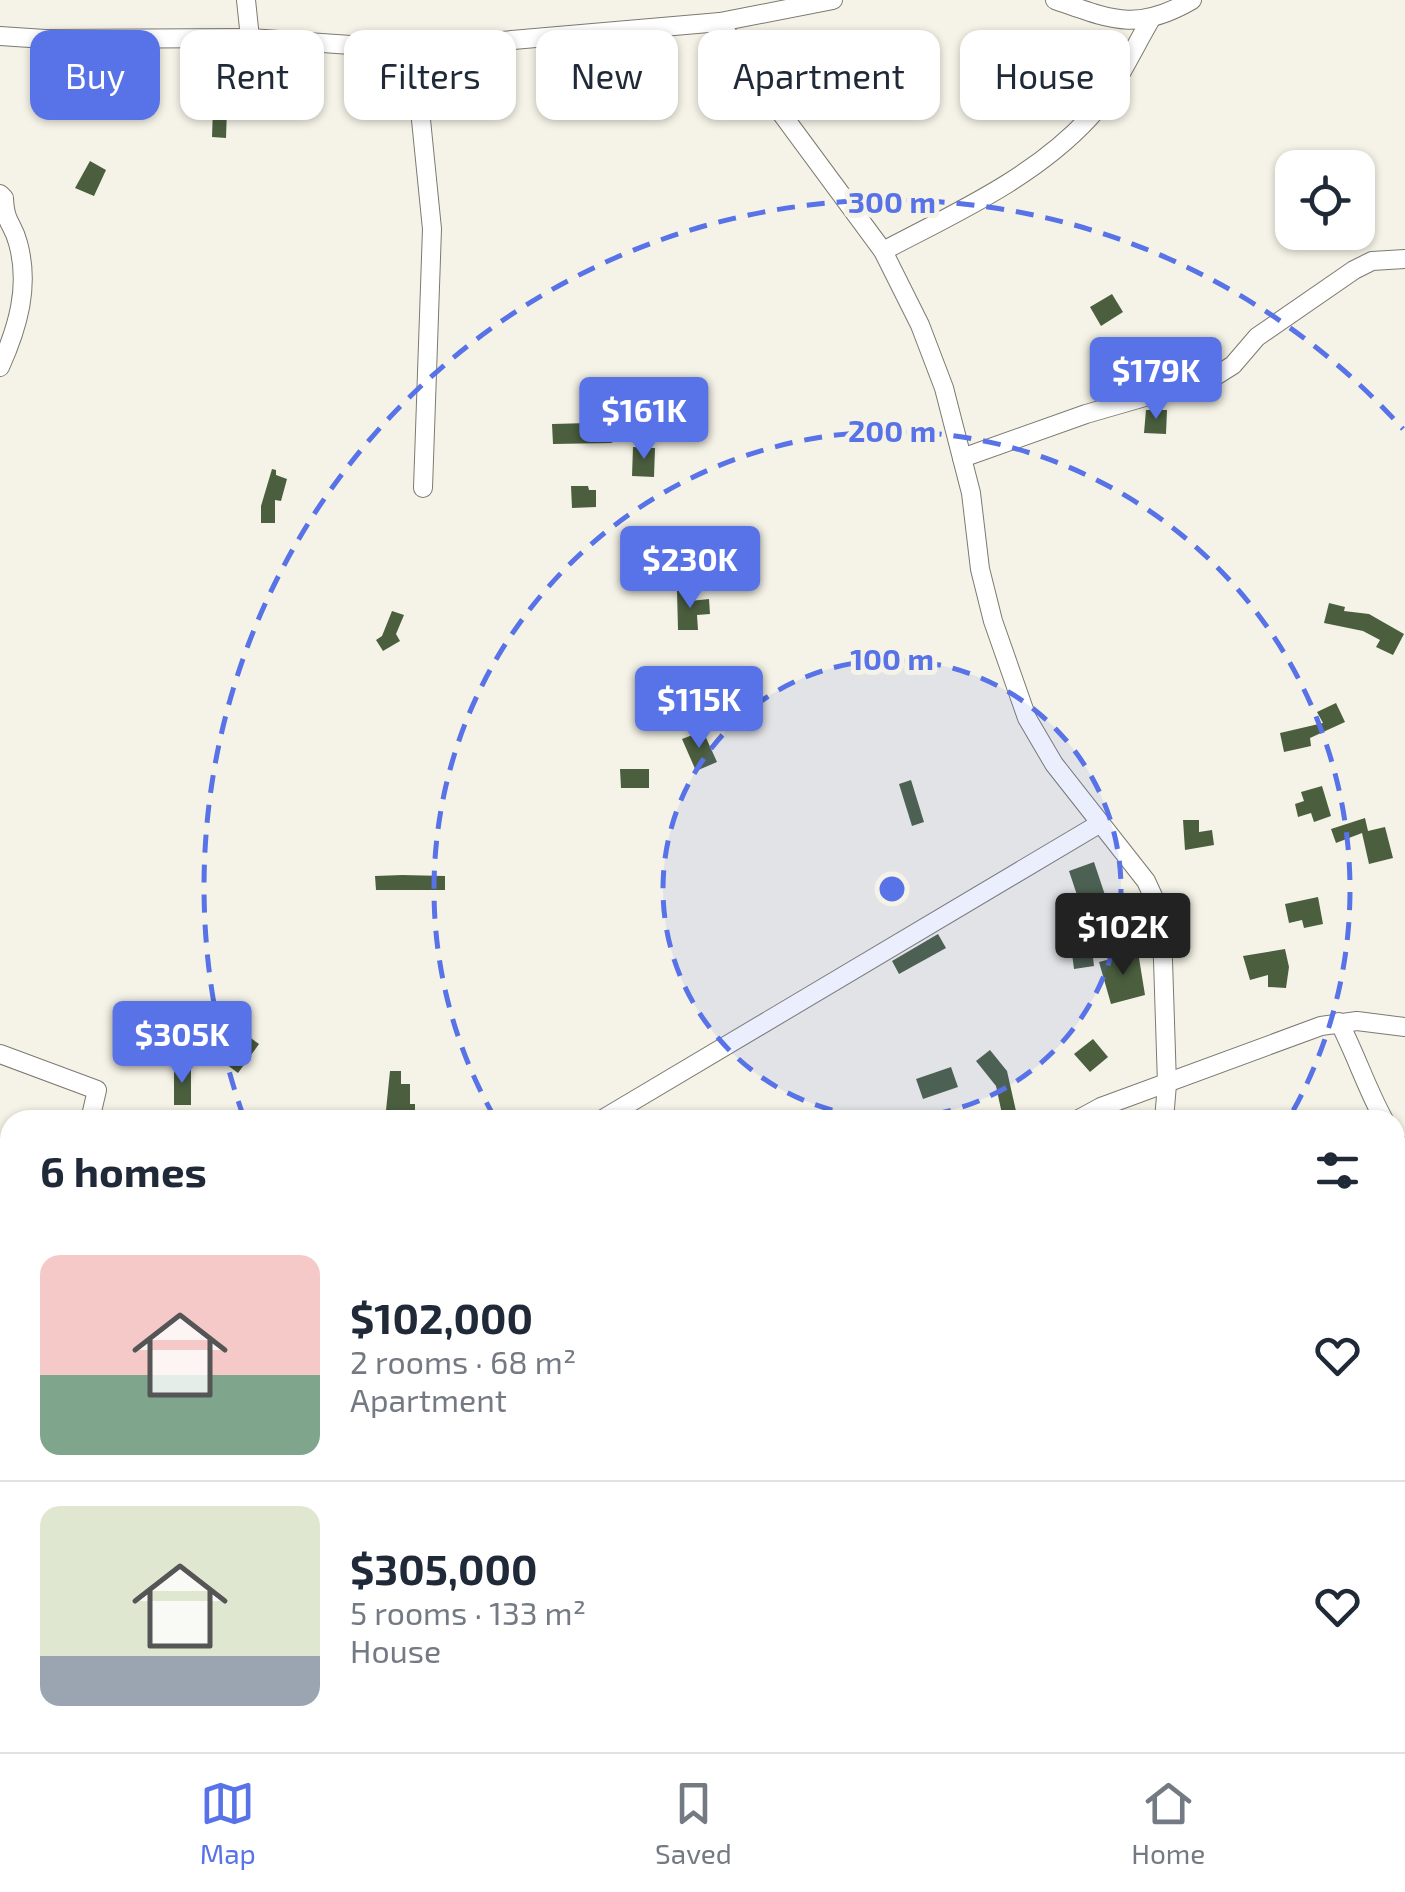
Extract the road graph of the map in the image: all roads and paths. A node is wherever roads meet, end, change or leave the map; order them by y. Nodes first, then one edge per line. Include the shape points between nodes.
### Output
1 (246, 0) edge
2 (1055, 0) edge
3 (1192, 0) edge
4 (825, 1) edge
5 (1152, 19) junction
6 (720, 22) junction
7 (249, 30) edge
8 (0, 36) edge
9 (180, 38) edge
10 (516, 40) edge
11 (421, 120) edge
12 (0, 194) edge
13 (883, 251) junction
14 (1405, 259) edge
15 (0, 367) edge
16 (962, 458) junction
17 (423, 488) dead end
18 (1100, 824) junction
19 (1339, 1022) junction
20 (1405, 1027) edge
21 (0, 1054) edge
22 (1166, 1084) junction
23 (92, 1110) edge
24 (618, 1110) edge
25 (1095, 1110) edge
26 (1165, 1110) edge
27 (1379, 1110) edge
28 (0, 1652) edge
29 (0, 1668) edge

1 - 7 street
2 - 5 street via 1120,21
3 - 5 street
4 - 6 street
5 - 13 street via 1092,115 1052,152
6 - 10 street
6 - 13 street
8 - 9 street
11 - 17 street via 432,228
12 - 15 street via 23,277 20,316
13 - 16 street via 938,372
14 - 16 street via 1372,260 1354,270 1257,337 1214,377
16 - 18 street via 980,569 1015,688 1037,738
18 - 22 street via 1146,881 1158,907
18 - 24 street
19 - 20 street
19 - 22 street
19 - 27 street
21 - 23 street via 97,1090
22 - 25 street
22 - 26 street
28 - 29 street

